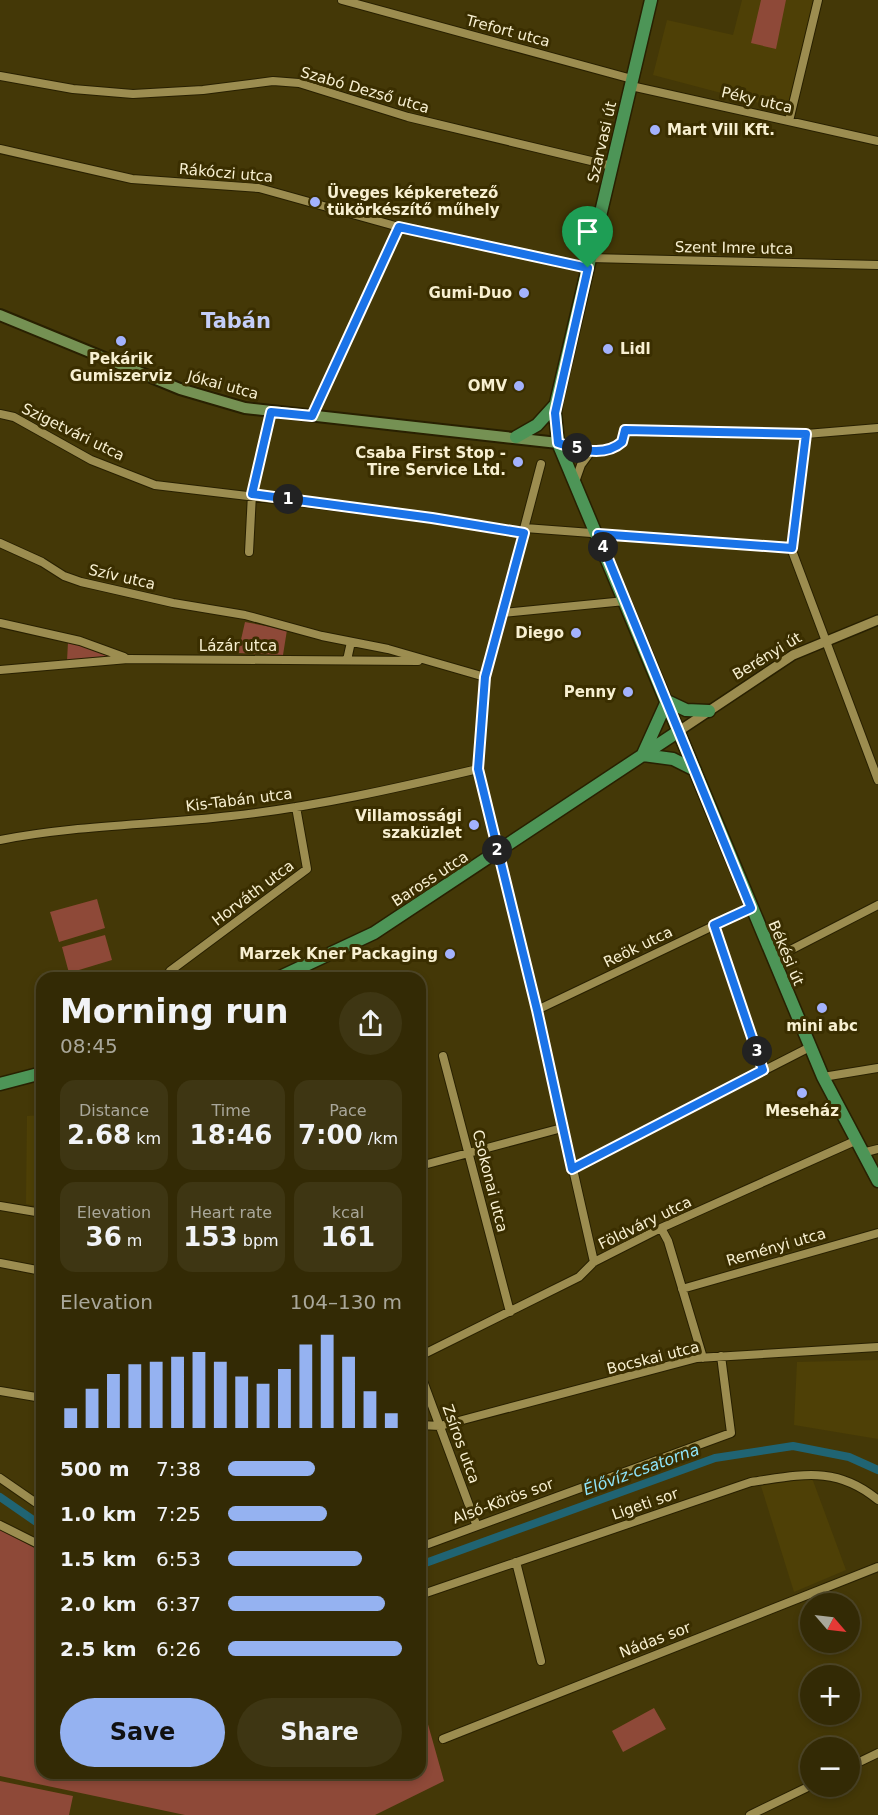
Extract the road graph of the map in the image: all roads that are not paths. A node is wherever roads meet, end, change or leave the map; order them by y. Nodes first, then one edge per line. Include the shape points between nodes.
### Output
1 (342, 0) edge
2 (651, 0) edge
3 (818, 0) edge
4 (0, 76) edge
5 (632, 82) junction
6 (789, 121) junction
7 (878, 141) edge
8 (0, 148) edge
9 (612, 166) junction
10 (399, 227) junction
11 (589, 263) junction
12 (878, 265) edge
13 (0, 315) edge
14 (556, 403) junction
15 (271, 412) junction
16 (0, 414) edge
17 (312, 416) junction
18 (878, 428) edge
19 (806, 434) junction
20 (516, 437) junction
21 (558, 443) junction
22 (592, 450) junction
23 (541, 464) dead end
24 (576, 482) junction
25 (252, 494) junction
26 (525, 531) junction
27 (598, 534) junction
28 (0, 543) edge
29 (792, 548) junction
30 (249, 552) dead end
31 (626, 601) junction
32 (502, 613) junction
33 (245, 615) joint
34 (878, 620) edge
35 (0, 623) edge
36 (826, 640) junction
37 (351, 642) junction
38 (128, 659) junction
39 (347, 660) junction
40 (422, 660) junction
41 (0, 670) edge
42 (485, 677) junction
43 (667, 701) junction
44 (709, 711) junction
45 (679, 731) junction
46 (643, 755) junction
47 (478, 769) junction
48 (694, 770) junction
49 (878, 780) edge
50 (296, 807) junction
51 (0, 840) edge
52 (498, 853) junction
53 (878, 905) edge
54 (751, 908) junction
55 (714, 925) junction
56 (773, 959) junction
57 (170, 972) edge
58 (291, 972) edge
59 (537, 1010) junction
60 (810, 1047) junction
61 (442, 1056) dead end
62 (878, 1068) edge
63 (763, 1070) junction
64 (36, 1074) edge
65 (823, 1077) junction
66 (0, 1083) edge
67 (562, 1128) junction
68 (859, 1147) junction
69 (878, 1149) edge
70 (470, 1152) junction
71 (426, 1164) edge
72 (572, 1169) junction
73 (878, 1181) edge
74 (0, 1206) edge
75 (36, 1212) edge
76 (661, 1228) junction
77 (878, 1233) edge
78 (594, 1262) junction
79 (0, 1263) edge
80 (36, 1270) edge
81 (682, 1288) junction
82 (510, 1312) junction
83 (878, 1347) edge
84 (426, 1353) edge
85 (722, 1356) junction
86 (703, 1358) junction
87 (426, 1389) edge
88 (0, 1391) edge
89 (36, 1397) edge
90 (426, 1425) edge
91 (440, 1426) junction
92 (0, 1478) edge
93 (878, 1500) edge
94 (36, 1503) edge
95 (476, 1524) junction
96 (0, 1525) edge
97 (36, 1543) edge
98 (426, 1544) edge
99 (516, 1562) junction
100 (878, 1567) edge
101 (426, 1593) edge
102 (541, 1661) dead end
103 (443, 1739) dead end
104 (878, 1753) edge
105 (860, 1762) edge
106 (800, 1791) edge
107 (750, 1815) edge

1 - 5 street, Trefort utca
2 - 5 main road, Szarvasi út
3 - 6 street
4 - 9 street, Szabó Dezső utca via 73,89 133,94 273,81 299,84 408,117
5 - 6 street, Péky utca
5 - 9 main road, Szarvasi út
6 - 7 street, Péky utca
8 - 10 street, Rákóczi utca via 132,179 259,188
9 - 11 main road, Szarvasi út
10 - 11 street, Rákóczi utca
10 - 17 street
11 - 12 street, Szent Imre utca
11 - 14 main road, Szarvasi út
13 - 15 main road, Jókai utca via 200,397
14 - 20 main road via 537,425
14 - 21 main road, Szarvasi út
15 - 17 main road, Jókai utca
15 - 25 street
16 - 25 street, Szigetvári utca via 14,417 91,460 155,485
17 - 20 main road, Jókai utca
18 - 19 street
19 - 22 street via 625,430 616,447
19 - 29 street
20 - 21 main road, Jókai utca
21 - 22 street
21 - 24 main road, Szarvasi út
22 - 24 street via 581,465
23 - 26 street
24 - 27 main road, Szarvasi út
25 - 26 street, Szigetvári utca
25 - 30 street
26 - 27 street, Szigetvári utca
26 - 32 street
27 - 29 street, Szigetvári utca
27 - 31 main road, Szarvasi út
28 - 33 street, Szív utca via 81,582
29 - 36 street
31 - 32 street
31 - 43 main road, Szarvasi út
32 - 42 street
33 - 37 street, Lázár utca
34 - 36 street, Berényi út
35 - 38 street, Lázár utca via 80,641
36 - 44 street, Berényi út via 775,666
36 - 49 street
37 - 39 street
37 - 40 street, Lázár utca
38 - 39 street, Lázár utca
38 - 41 street, Lázár utca
39 - 40 street, Lázár utca
40 - 42 street, Lázár utca
42 - 47 street
43 - 44 main road via 686,710
43 - 45 main road, Szarvasi út
43 - 46 main road
44 - 45 street, Berényi út
45 - 46 main road, Baross utca
45 - 48 main road, Békési út
46 - 48 main road via 674,759
46 - 52 main road, Baross utca
47 - 50 street, Kis-Tabán utca
47 - 52 street
48 - 54 main road, Békési út
50 - 51 street, Kis-Tabán utca via 34,833
50 - 57 street, Horváth utca via 308,869
52 - 58 main road, Baross utca via 374,933
52 - 59 street
53 - 56 street
54 - 55 street, Reök utca
54 - 56 main road, Békési út
55 - 59 street, Reök utca
55 - 63 street
56 - 60 main road, Békési út
59 - 67 street
60 - 63 street
60 - 65 main road, Békési út
61 - 70 street, Csokonai utca
62 - 65 street
63 - 72 street
64 - 66 main road
65 - 68 main road, Békési út
67 - 70 street
67 - 72 street
68 - 69 street, Földváry utca
68 - 73 main road, Békési út
68 - 76 street, Földváry utca
70 - 71 street
70 - 82 street, Csokonai utca
72 - 78 street
74 - 75 street
76 - 78 street, Földváry utca
76 - 81 street
77 - 81 street, Reményi utca
78 - 82 street, Földváry utca via 579,1277
79 - 80 street
81 - 86 street
82 - 84 street, Földváry utca
83 - 85 street, Bocskai utca
85 - 86 street, Bocskai utca
85 - 95 street, Alsó-Körös sor via 731,1433
86 - 91 street, Bocskai utca
87 - 91 street, Zsíros utca
88 - 89 street
90 - 91 street, Bocskai utca
91 - 95 street, Zsíros utca
92 - 94 street
93 - 99 street, Ligeti sor via 862,1486 836,1476 808,1474 751,1482
95 - 98 street, Alsó-Körös sor
96 - 97 street
99 - 101 street, Ligeti sor
99 - 102 street
100 - 103 street, Nádas sor
104 - 105 street
106 - 107 street

